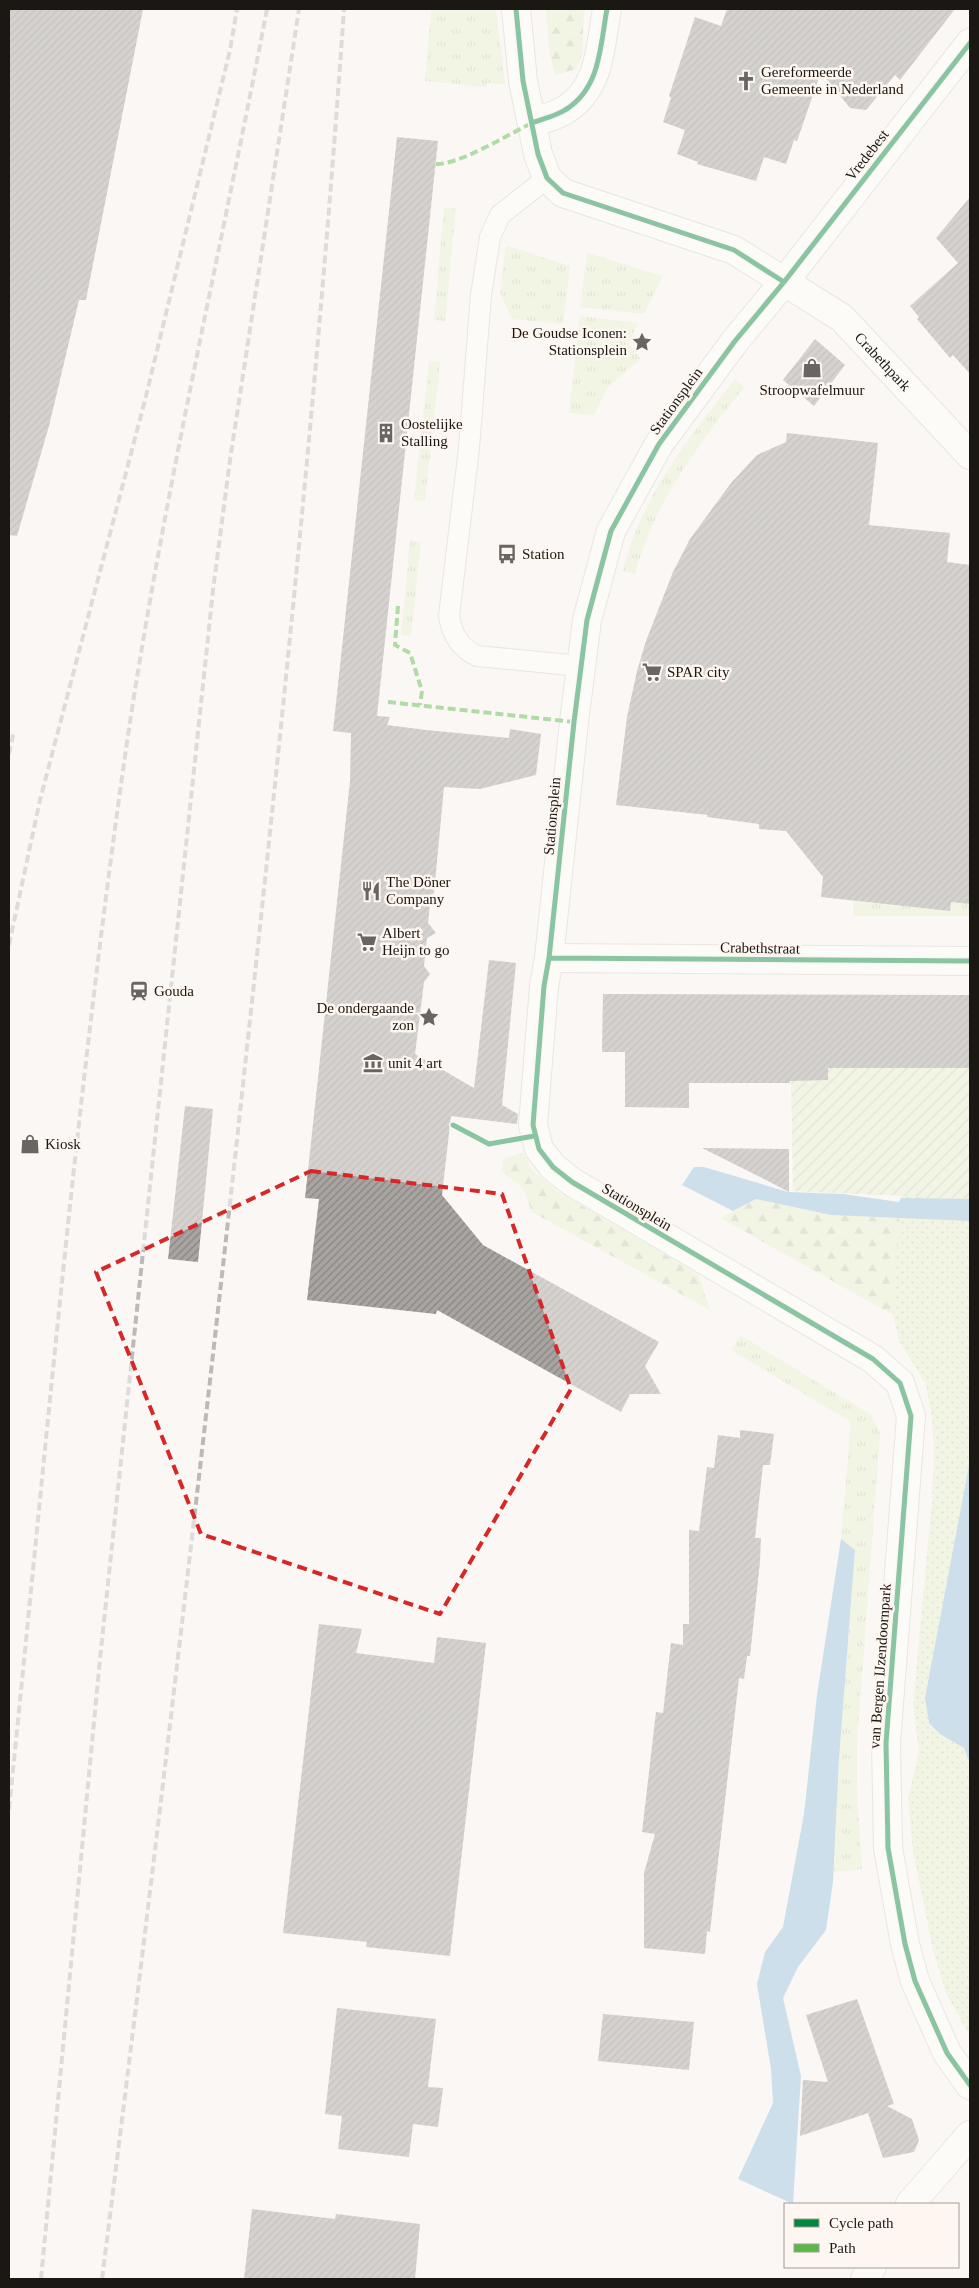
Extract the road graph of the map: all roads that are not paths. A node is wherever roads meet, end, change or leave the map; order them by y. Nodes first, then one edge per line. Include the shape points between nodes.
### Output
1 (516, 9) edge
2 (607, 9) edge
3 (970, 43) edge
4 (532, 122) junction
5 (547, 178) junction
6 (784, 282) junction
7 (970, 455) edge
8 (581, 666) junction
9 (550, 958) junction
10 (970, 961) edge
11 (907, 1471) joint
12 (970, 2085) edge
13 (970, 2135) edge
14 (911, 2203) edge

1 - 4 street via 523,81
2 - 4 street via 596,72 586,92 565,111
3 - 6 street, Vredebest
4 - 5 street
5 - 6 street via 563,193 734,250
5 - 8 lane via 500,215 490,237 481,295 469,448 449,616 457,640 467,651 478,656
6 - 7 street, Crabethpark via 842,318
6 - 8 street, Stationsplein via 735,341 660,444 611,531 587,620
8 - 9 street, Stationsplein
9 - 10 street, Crabethstraat
9 - 11 street, Stationsplein via 544,986 534,1098 533,1125 539,1149 553,1167 572,1182 873,1359 900,1383 911,1416
11 - 12 street, van Bergen IJzendoornpark via 886,1743 888,1848 915,1981 947,2053
13 - 14 street

